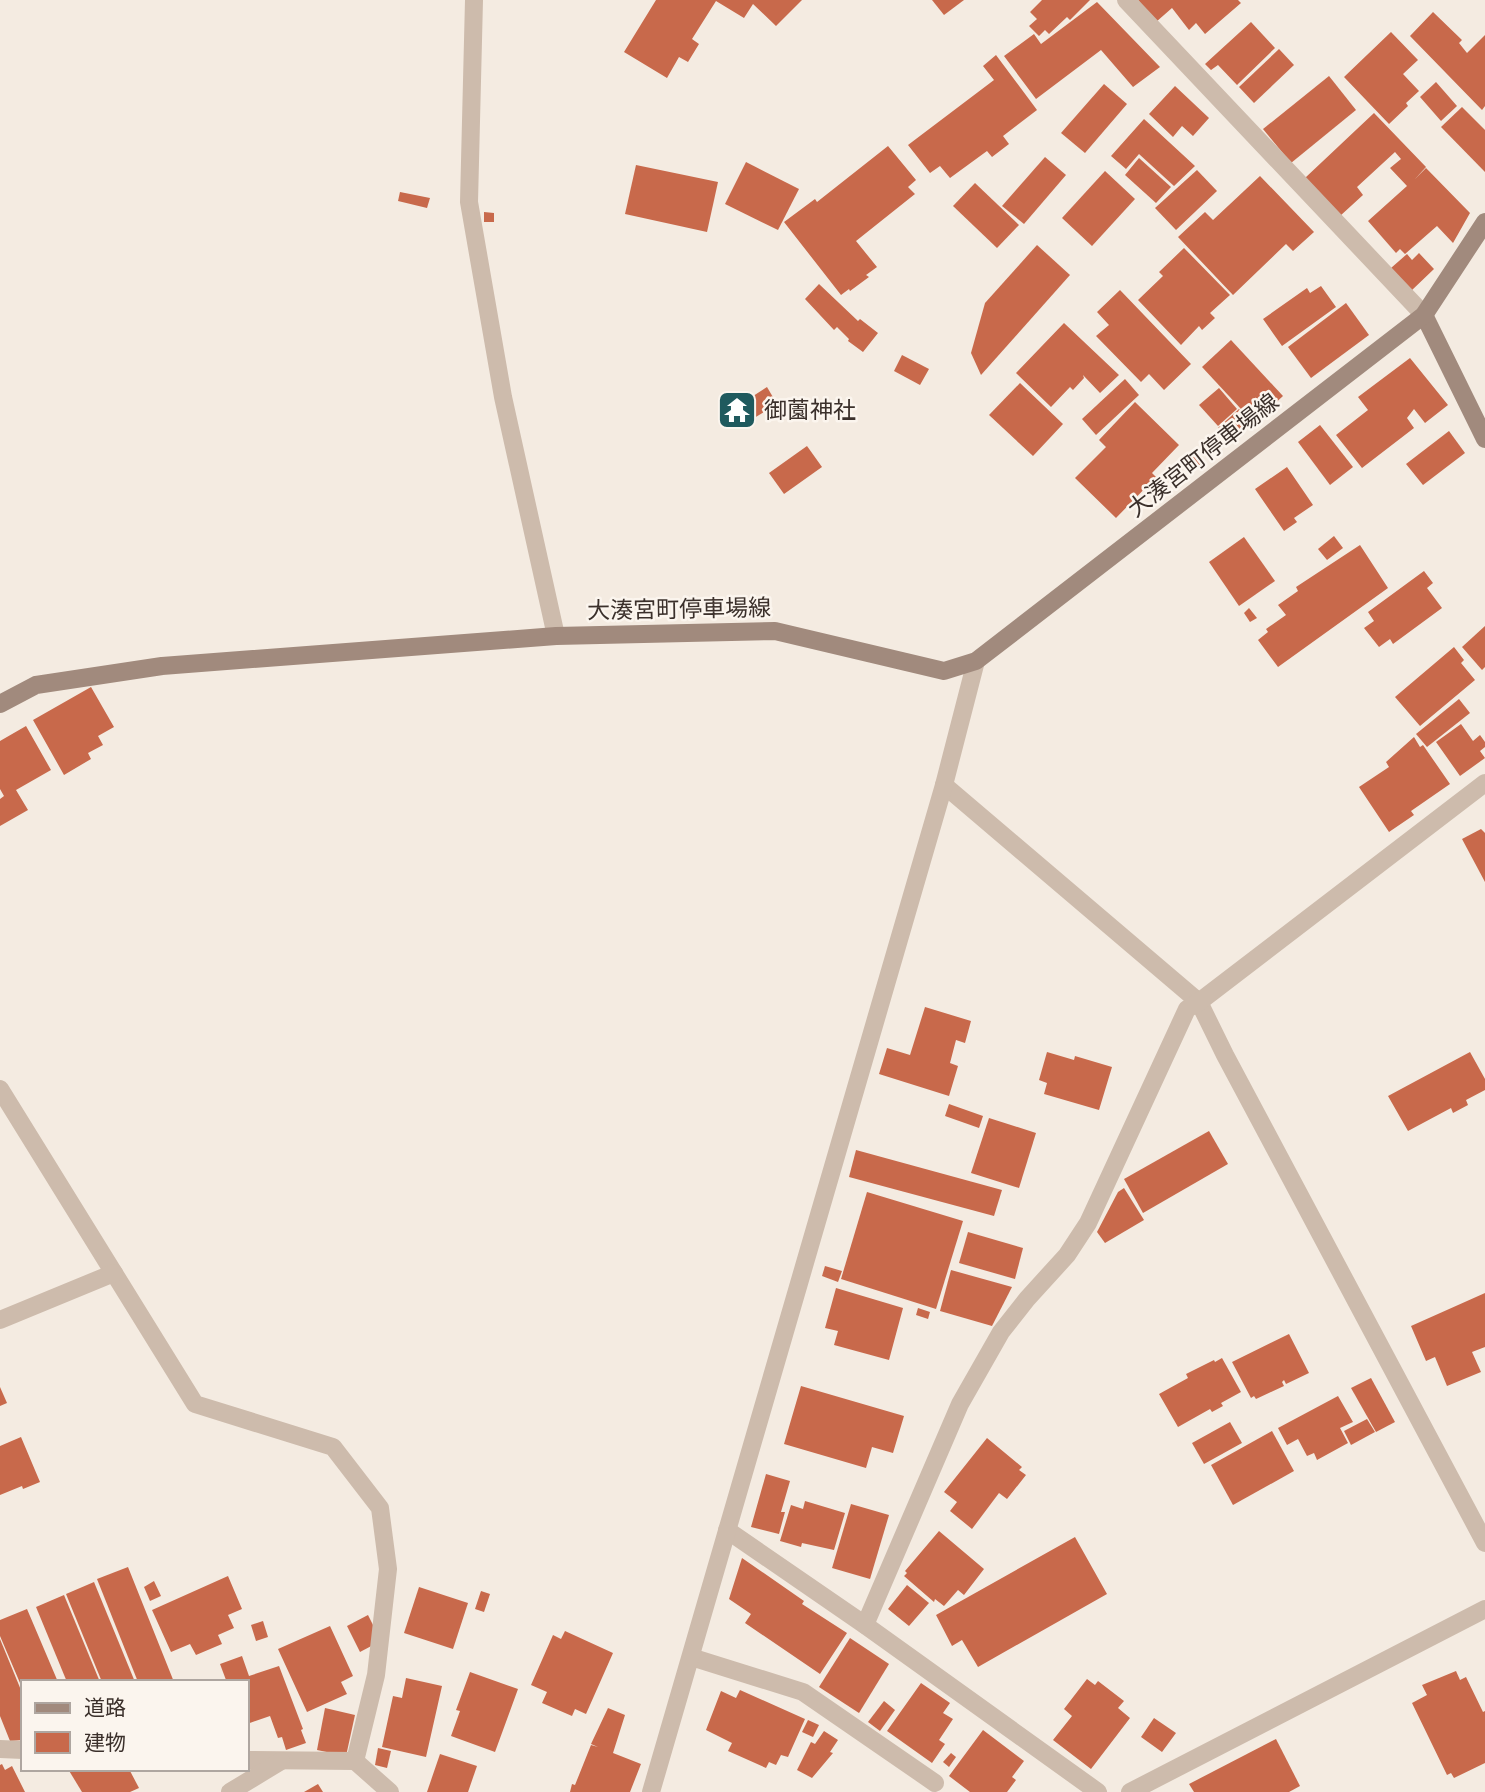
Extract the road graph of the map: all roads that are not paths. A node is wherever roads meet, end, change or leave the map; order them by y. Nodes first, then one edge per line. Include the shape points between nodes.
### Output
1 (474, 0) edge
2 (1126, 0) edge
3 (1485, 222) edge
4 (1424, 315) junction
5 (1485, 439) edge
6 (556, 636) junction
7 (976, 661) junction
8 (0, 704) edge
9 (1485, 783) edge
10 (944, 785) junction
11 (1199, 1002) junction
12 (0, 1090) edge
13 (114, 1273) junction
14 (0, 1320) edge
15 (727, 1530) junction
16 (1485, 1544) edge
17 (1485, 1609) edge
18 (865, 1625) junction
19 (691, 1657) junction
20 (0, 1749) edge
21 (21, 1750) edge
22 (248, 1760) edge
23 (281, 1762) junction
24 (355, 1762) junction
25 (937, 1789) edge
26 (230, 1792) edge
27 (390, 1792) edge
28 (650, 1792) edge
29 (1098, 1792) edge
30 (1130, 1792) edge

1 - 6 street via 469,202 503,397
2 - 4 street
3 - 4 main road, 大湊宮町停車場線
4 - 5 main road
4 - 7 main road, 大湊宮町停車場線
6 - 7 main road, 大湊宮町停車場線 via 775,631 944,671
6 - 8 main road, 大湊宮町停車場線 via 162,666 36,685
7 - 10 street
9 - 11 street
10 - 11 street
10 - 15 street
11 - 16 street
11 - 18 street via 1187,1009 1088,1223 1067,1255 1001,1332 960,1404
12 - 13 street
13 - 14 street
13 - 24 street via 195,1404 333,1447 380,1508 387,1569 376,1675
15 - 18 street
15 - 19 street
17 - 30 street
18 - 29 street
19 - 25 street via 803,1692
19 - 28 street
20 - 21 street
22 - 23 street
23 - 24 street
23 - 26 street
24 - 27 street

